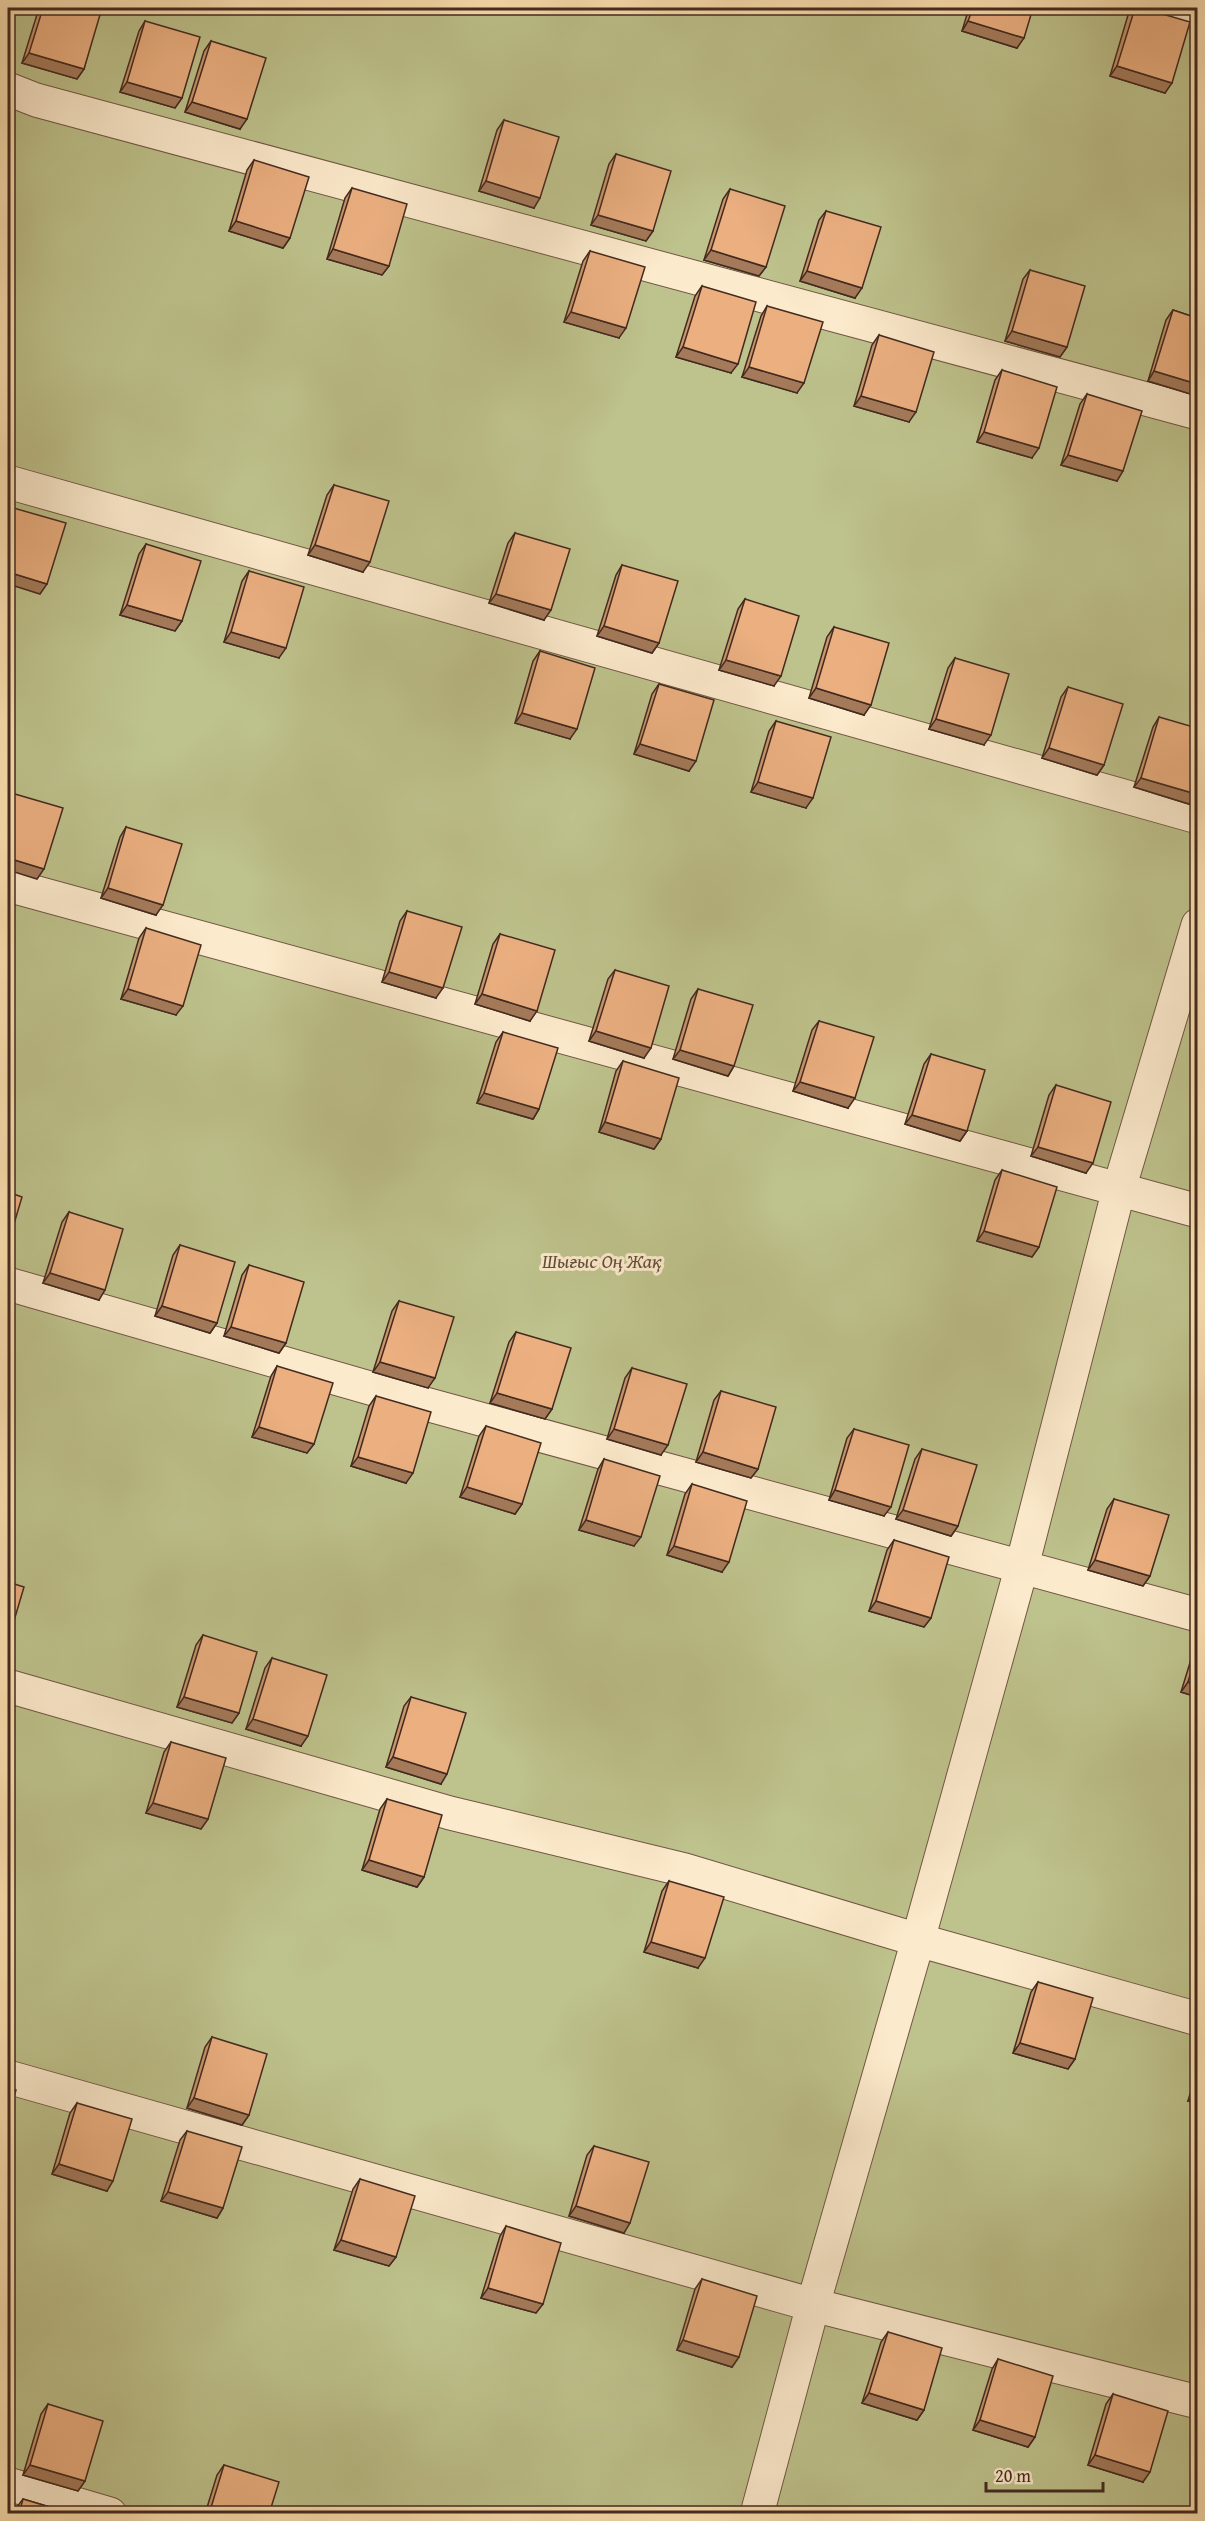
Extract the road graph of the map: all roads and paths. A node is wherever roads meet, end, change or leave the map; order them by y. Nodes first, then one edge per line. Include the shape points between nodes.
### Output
1 (1180, 8) edge
2 (1197, 12) edge
3 (8, 89) edge
4 (1197, 413) edge
5 (8, 482) edge
6 (1197, 817) edge
7 (8, 885) edge
8 (1197, 925) edge
9 (1119, 1189) junction
10 (1197, 1211) edge
11 (8, 1284) edge
12 (1022, 1566) junction
13 (1197, 1616) edge
14 (8, 1686) edge
15 (918, 1940) junction
16 (1197, 2019) edge
17 (8, 2077) edge
18 (813, 2305) junction
19 (1197, 2402) edge
20 (8, 2484) edge
21 (110, 2514) edge
22 (757, 2514) edge

1 - 2 lane
3 - 4 lane via 48,104
5 - 6 lane
7 - 9 lane
8 - 9 lane
9 - 10 lane
9 - 12 lane
11 - 12 lane
12 - 13 lane
12 - 15 lane
14 - 15 lane via 450,1813 685,1870
15 - 16 lane
15 - 18 lane
17 - 18 lane
18 - 19 lane
18 - 22 lane
20 - 21 lane

